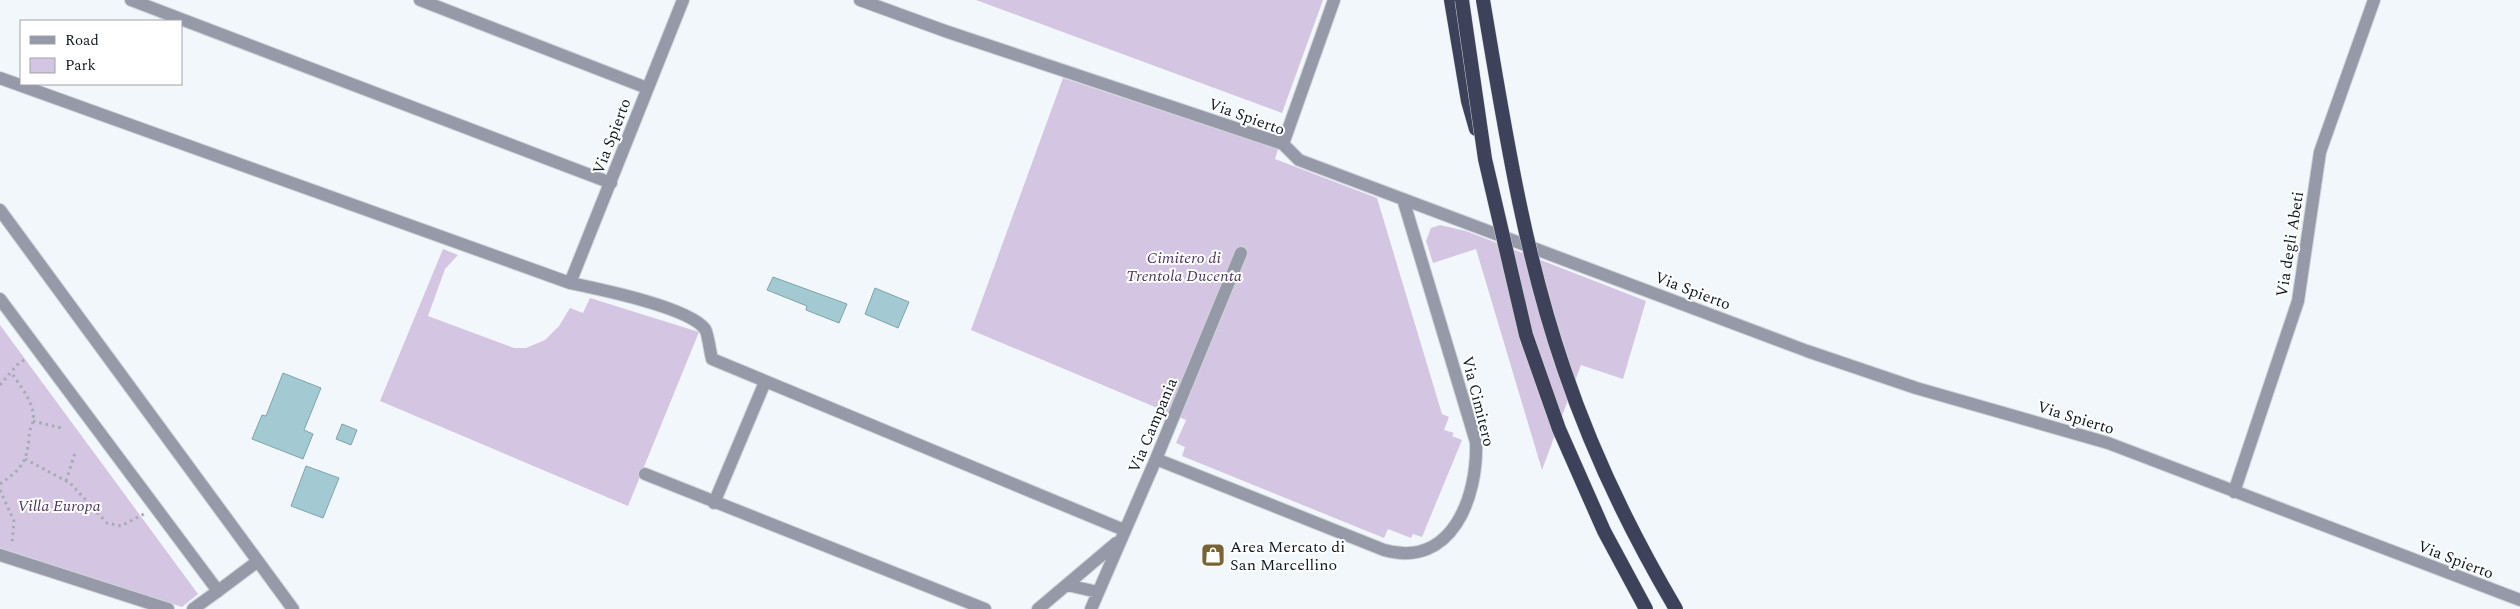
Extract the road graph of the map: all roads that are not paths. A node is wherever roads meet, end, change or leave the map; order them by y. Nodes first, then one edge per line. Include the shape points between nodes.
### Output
1 (130, 0) edge
2 (420, 0) edge
3 (683, 0) edge
4 (860, 0) edge
5 (1334, 0) edge
6 (1450, 0) edge
7 (1462, 0) edge
8 (1484, 0) edge
9 (2374, 0) edge
10 (0, 78) edge
11 (647, 88) junction
12 (1282, 144) junction
13 (1484, 158) junction
14 (611, 183) junction
15 (1403, 199) junction
16 (1, 217) edge
17 (1241, 253) dead end
18 (570, 283) junction
19 (0, 299) edge
20 (765, 382) junction
21 (1156, 459) junction
22 (645, 474) dead end
23 (2234, 492) junction
24 (714, 503) junction
25 (1122, 535) junction
26 (4, 556) edge
27 (258, 561) junction
28 (1066, 585) junction
29 (218, 591) junction
30 (1098, 592) junction
31 (2520, 600) edge
32 (168, 609) edge
33 (193, 609) edge
34 (293, 609) edge
35 (985, 609) edge
36 (1038, 609) edge
37 (1091, 609) edge
38 (1646, 609) edge
39 (1676, 609) edge

1 - 14 street
2 - 11 street
3 - 11 street, Via Spierto
4 - 12 street, Via Spierto
5 - 12 street
6 - 13 highway, bridge via 1468,101
7 - 13 highway, bridge
8 - 39 highway, bridge via 1532,260 1564,370 1639,545
9 - 23 street, Via degli Abeti via 2320,152 2298,301
10 - 18 street
11 - 14 street, Via Spierto
12 - 15 street, Via Spierto via 1299,160
13 - 38 highway, bridge via 1526,335 1559,429 1604,531
14 - 18 street, Via Spierto
15 - 21 street, Via Cimitero via 1476,442 1477,467 1467,498 1454,528 1444,540 1415,554 1384,550
15 - 23 street, Via Spierto via 1807,351 1916,388 2108,443
16 - 27 street
17 - 21 street, Via Campania
18 - 20 street via 683,314 707,331 712,359
19 - 29 street
20 - 24 street
20 - 25 street
21 - 25 street, Via Campania
22 - 24 street
23 - 31 street, Via Spierto
24 - 35 street
25 - 28 street
25 - 30 street, Via Campania
26 - 32 street
27 - 29 street
27 - 34 street
28 - 30 street
28 - 36 street
29 - 33 street
30 - 37 street, Via Campania

